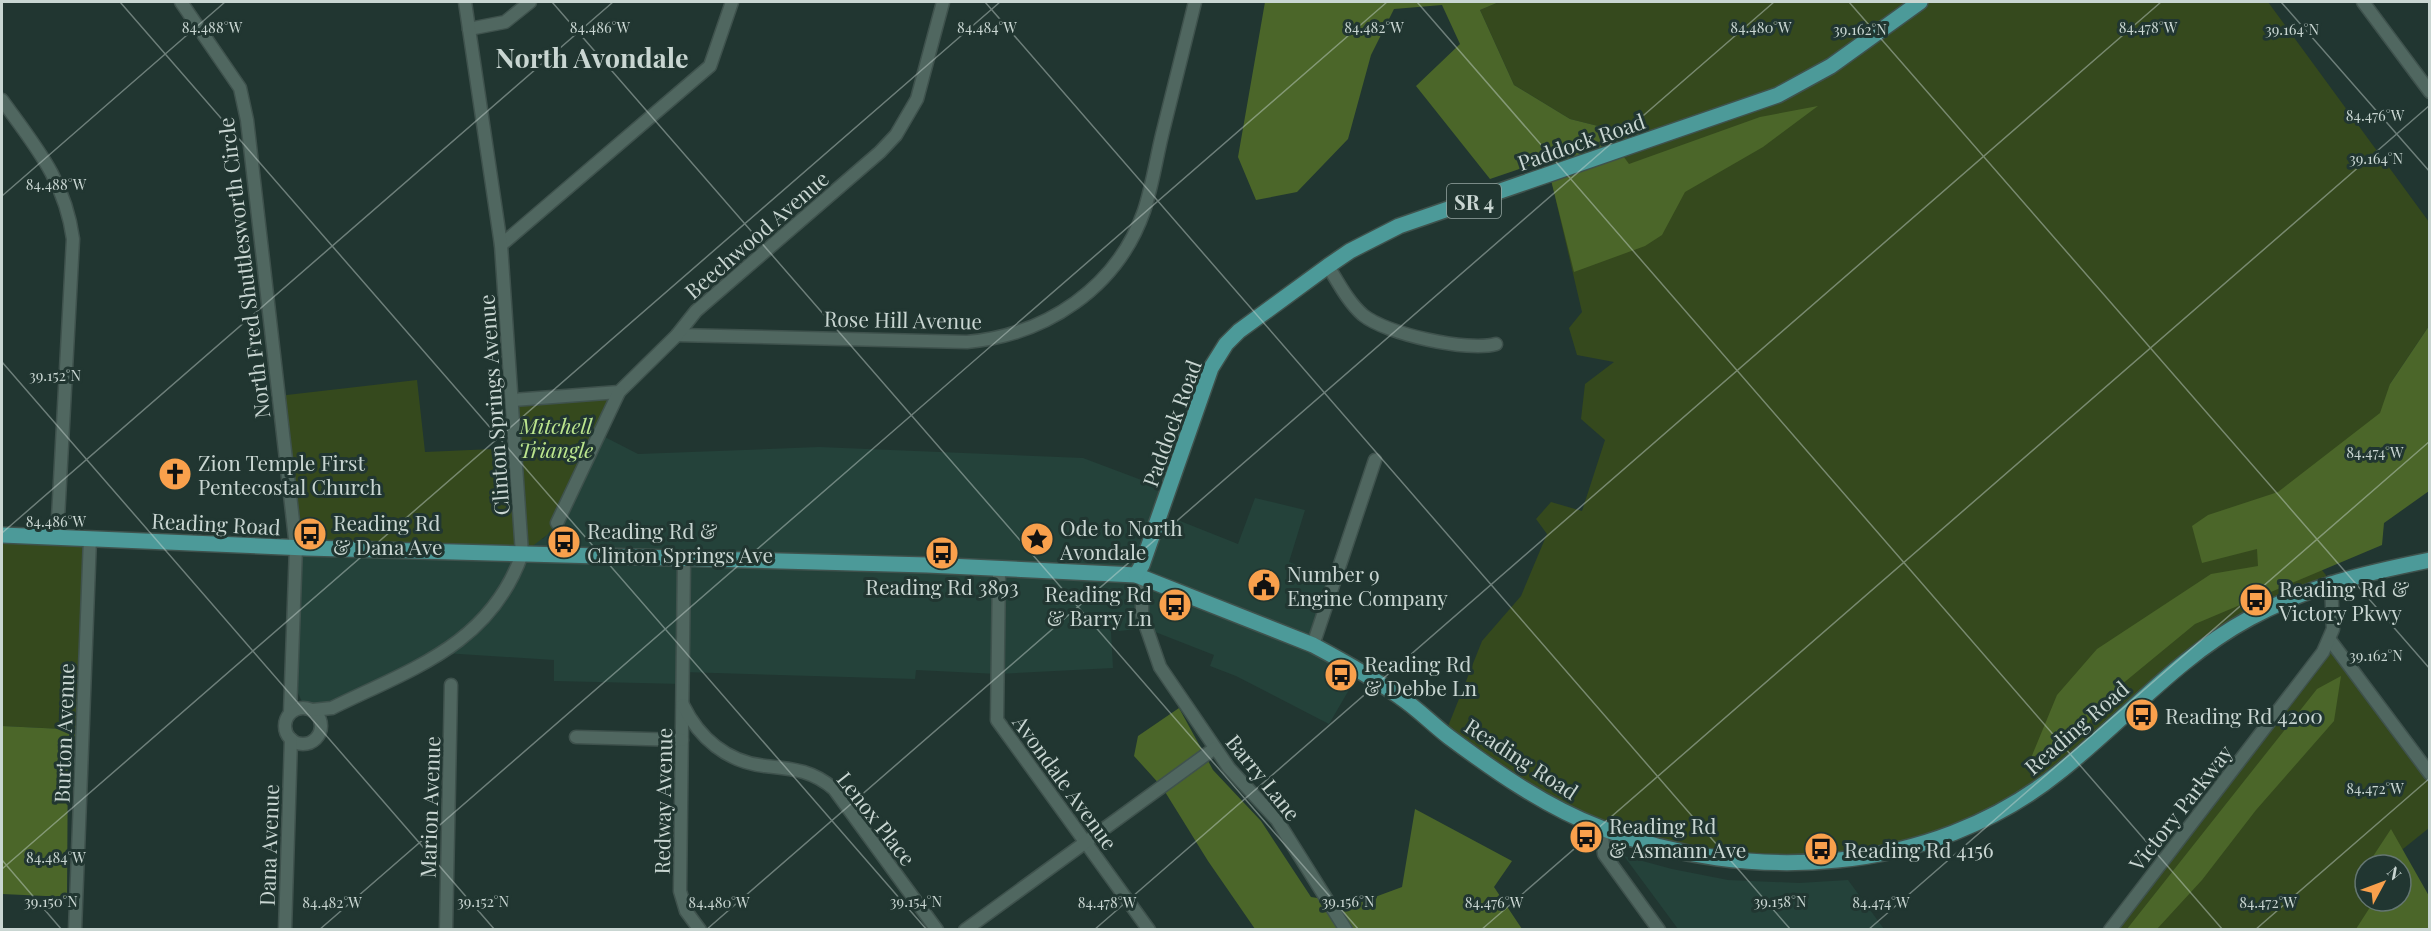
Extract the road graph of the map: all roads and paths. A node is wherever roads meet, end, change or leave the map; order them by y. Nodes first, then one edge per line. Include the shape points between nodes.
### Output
1 (181, 2) edge
2 (465, 2) edge
3 (530, 2) edge
4 (732, 2) edge
5 (943, 2) edge
6 (1195, 2) edge
7 (1920, 2) edge
8 (2363, 2) edge
9 (469, 29) junction
10 (2430, 92) edge
11 (2, 99) edge
12 (501, 244) junction
13 (1328, 266) junction
14 (677, 335) junction
15 (1496, 344) dead end
16 (620, 392) junction
17 (513, 400) junction
18 (1375, 460) dead end
19 (557, 523) dead end
20 (2, 535) edge
21 (57, 537) junction
22 (90, 538) junction
23 (296, 547) junction
24 (522, 554) junction
25 (684, 560) junction
26 (2430, 560) edge
27 (999, 570) junction
28 (1141, 577) junction
29 (2331, 582) junction
30 (2330, 640) junction
31 (1313, 645) junction
32 (293, 684) junction
33 (451, 685) dead end
34 (682, 704) junction
35 (332, 708) junction
36 (309, 709) junction
37 (290, 713) junction
38 (321, 723) junction
39 (576, 737) dead end
40 (291, 739) junction
41 (682, 740) junction
42 (306, 743) junction
43 (1215, 748) junction
44 (290, 762) junction
45 (2430, 774) edge
46 (1601, 828) junction
47 (1086, 842) junction
48 (75, 930) edge
49 (285, 930) edge
50 (446, 930) edge
51 (699, 930) edge
52 (938, 930) edge
53 (965, 930) edge
54 (1149, 930) edge
55 (1346, 930) edge
56 (1659, 930) edge
57 (2110, 930) edge

1 - 23 street, North Fred Shuttlesworth Circle via 240,88 246,115
2 - 9 street, Clinton Springs Avenue
3 - 9 street via 505,22
4 - 12 street via 710,66
5 - 14 street, Beechwood Avenue via 917,99 896,135 696,311
6 - 14 street, Rose Hill Avenue via 1143,212 1115,263 1070,308 1029,329 967,342
7 - 13 main road, Paddock Road / SR 4 via 1831,66 1779,95 1399,226
8 - 10 street
9 - 12 street, Clinton Springs Avenue
11 - 21 street via 59,183 73,239
12 - 17 street, Clinton Springs Avenue
13 - 15 street via 1354,306 1378,324 1434,340 1484,347
13 - 28 main road, Paddock Road / SR 4 via 1239,331 1217,357
14 - 16 street, Beechwood Avenue
16 - 17 street
16 - 19 street, Beechwood Avenue
17 - 24 street, Clinton Springs Avenue
18 - 31 street
20 - 21 main road, Reading Road
21 - 22 main road, Reading Road
22 - 23 main road, Reading Road
22 - 48 street, Burton Avenue
23 - 24 main road, Reading Road
23 - 32 street
24 - 25 main road, Reading Road
24 - 35 street, Clinton Springs Avenue via 499,600 463,640
25 - 27 main road, Reading Road
25 - 34 street
26 - 29 main road, Reading Road
27 - 28 main road, Reading Road
27 - 47 street, Avondale Avenue via 997,720
28 - 31 main road, Reading Road
28 - 43 street, Barry Lane via 1142,615 1152,650
29 - 30 street, Victory Parkway
29 - 46 main road, Reading Road via 2249,618 2207,644 2030,794 1967,826 1912,845 1827,862 1760,863 1687,853
30 - 45 street
30 - 57 street, Victory Parkway
31 - 46 main road, Reading Road via 1402,698 1501,776
32 - 36 street
32 - 37 street
33 - 50 street, Marion Avenue
34 - 41 street, Redway Avenue
34 - 52 street, Lenox Place via 696,727 720,750 748,763 799,768 834,789
35 - 36 street, Clinton Springs Avenue
35 - 38 street, Clinton Springs Avenue
36 - 37 street
36 - 38 street
37 - 40 street via 285,729
38 - 42 street via 319,734
39 - 41 street
40 - 42 street
40 - 44 street, Dana Avenue
41 - 51 street, Redway Avenue via 680,891 686,911
42 - 44 street, Dana Avenue
43 - 47 street
43 - 55 street, Barry Lane via 1239,782 1277,820
44 - 49 street, Dana Avenue
46 - 56 street via 1604,854
47 - 53 street
47 - 54 street, Avondale Avenue

